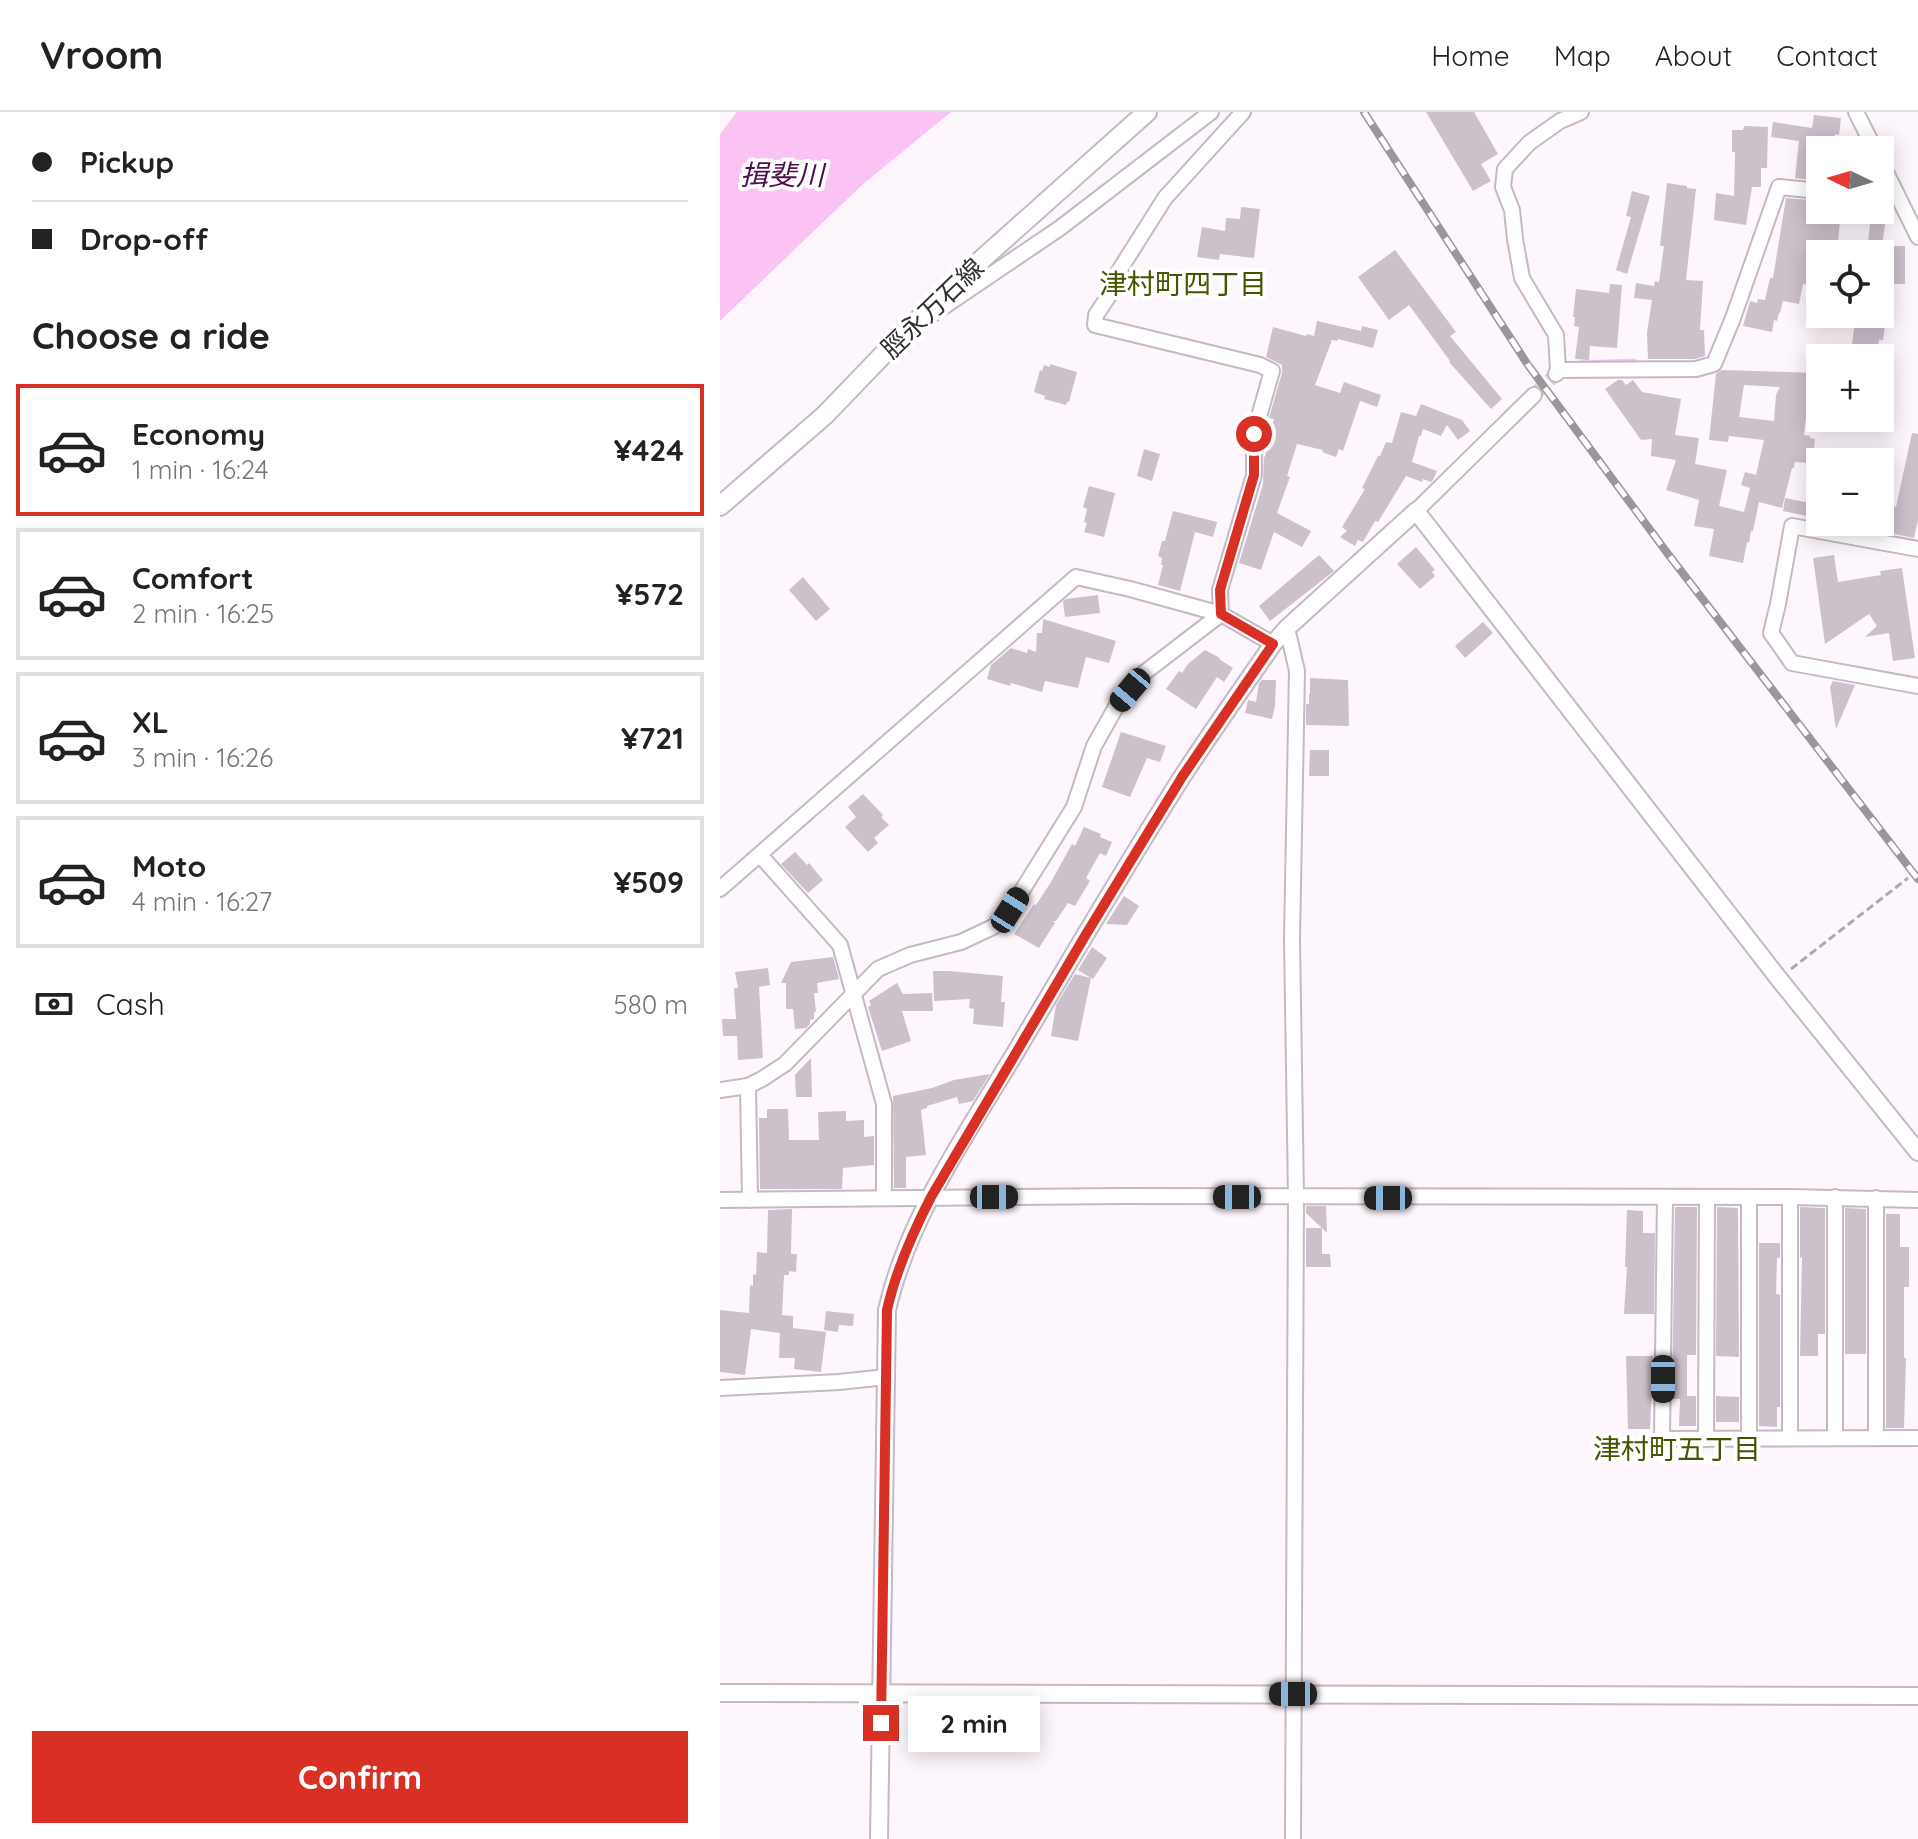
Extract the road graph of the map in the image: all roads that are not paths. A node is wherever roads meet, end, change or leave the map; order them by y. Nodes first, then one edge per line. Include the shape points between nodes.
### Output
1 (1147, 112) edge
2 (1211, 112) edge
3 (1243, 112) edge
4 (1581, 112) edge
5 (1856, 112) edge
6 (1868, 136) edge
7 (1806, 189) edge
8 (1894, 189) edge
9 (1894, 195) edge
10 (1897, 195) junction
11 (1918, 237) edge
12 (900, 337) junction
13 (1534, 395) tunnel mouth
14 (720, 506) edge
15 (1416, 511) junction
16 (1918, 549) edge
17 (1221, 614) junction
18 (1287, 628) junction
19 (1273, 644) junction
20 (1918, 686) edge
21 (760, 855) junction
22 (720, 889) edge
23 (854, 993) junction
24 (748, 1086) junction
25 (720, 1090) edge
26 (1918, 1152) edge
27 (884, 1197) junction
28 (931, 1197) junction
29 (1707, 1197) junction
30 (1749, 1197) junction
31 (1790, 1197) junction
32 (1835, 1197) junction
33 (1296, 1198) junction
34 (1665, 1198) junction
35 (1876, 1198) junction
36 (720, 1200) edge
37 (750, 1200) junction
38 (1918, 1201) edge
39 (886, 1377) junction
40 (720, 1388) edge
41 (1749, 1438) junction
42 (1790, 1438) junction
43 (1835, 1438) junction
44 (1876, 1438) junction
45 (1918, 1438) edge
46 (1706, 1439) junction
47 (720, 1693) edge
48 (882, 1694) junction
49 (1293, 1694) junction
50 (1918, 1696) edge
51 (879, 1839) edge
52 (1293, 1839) edge

1 - 12 main road, 脛永万石線
2 - 12 street via 1060,228
3 - 17 street via 1165,198 1117,274 1095,325 1272,371 1254,434 1254,475 1220,590
4 - 7 street via 1529,143 1505,169 1503,187 1512,210 1522,278 1556,335 1557,372 1696,369 1714,364 1779,187
5 - 6 street
8 - 10 street
9 - 10 street
10 - 11 street
12 - 14 main road, 脛永万石線 via 825,415
13 - 15 street
15 - 18 street
15 - 26 street
16 - 20 street via 1792,526 1771,633 1792,663
17 - 19 street
17 - 21 street via 1076,577
17 - 23 street via 1144,673 1116,707 1094,746 1074,807 1010,910 993,927 961,942 878,969
18 - 19 street
18 - 33 street via 1297,671 1292,938
19 - 28 street via 1182,777
21 - 22 street
21 - 23 street via 840,945
23 - 24 street via 785,1064
23 - 27 street via 884,1104
24 - 25 street
24 - 37 street
27 - 28 street
27 - 37 street
28 - 33 street
28 - 39 street via 894,1278 887,1310
29 - 30 street
29 - 34 street
29 - 46 street
30 - 31 street
30 - 41 street
31 - 32 street
31 - 42 street
32 - 35 street
32 - 43 street
33 - 34 street
33 - 49 street
34 - 46 street via 1662,1439
35 - 38 street
35 - 44 street
36 - 37 street
39 - 40 street
39 - 48 street
41 - 42 street
41 - 46 street
42 - 43 street
43 - 44 street
44 - 45 street
47 - 48 street
48 - 49 street
48 - 51 street
49 - 50 street
49 - 52 street

